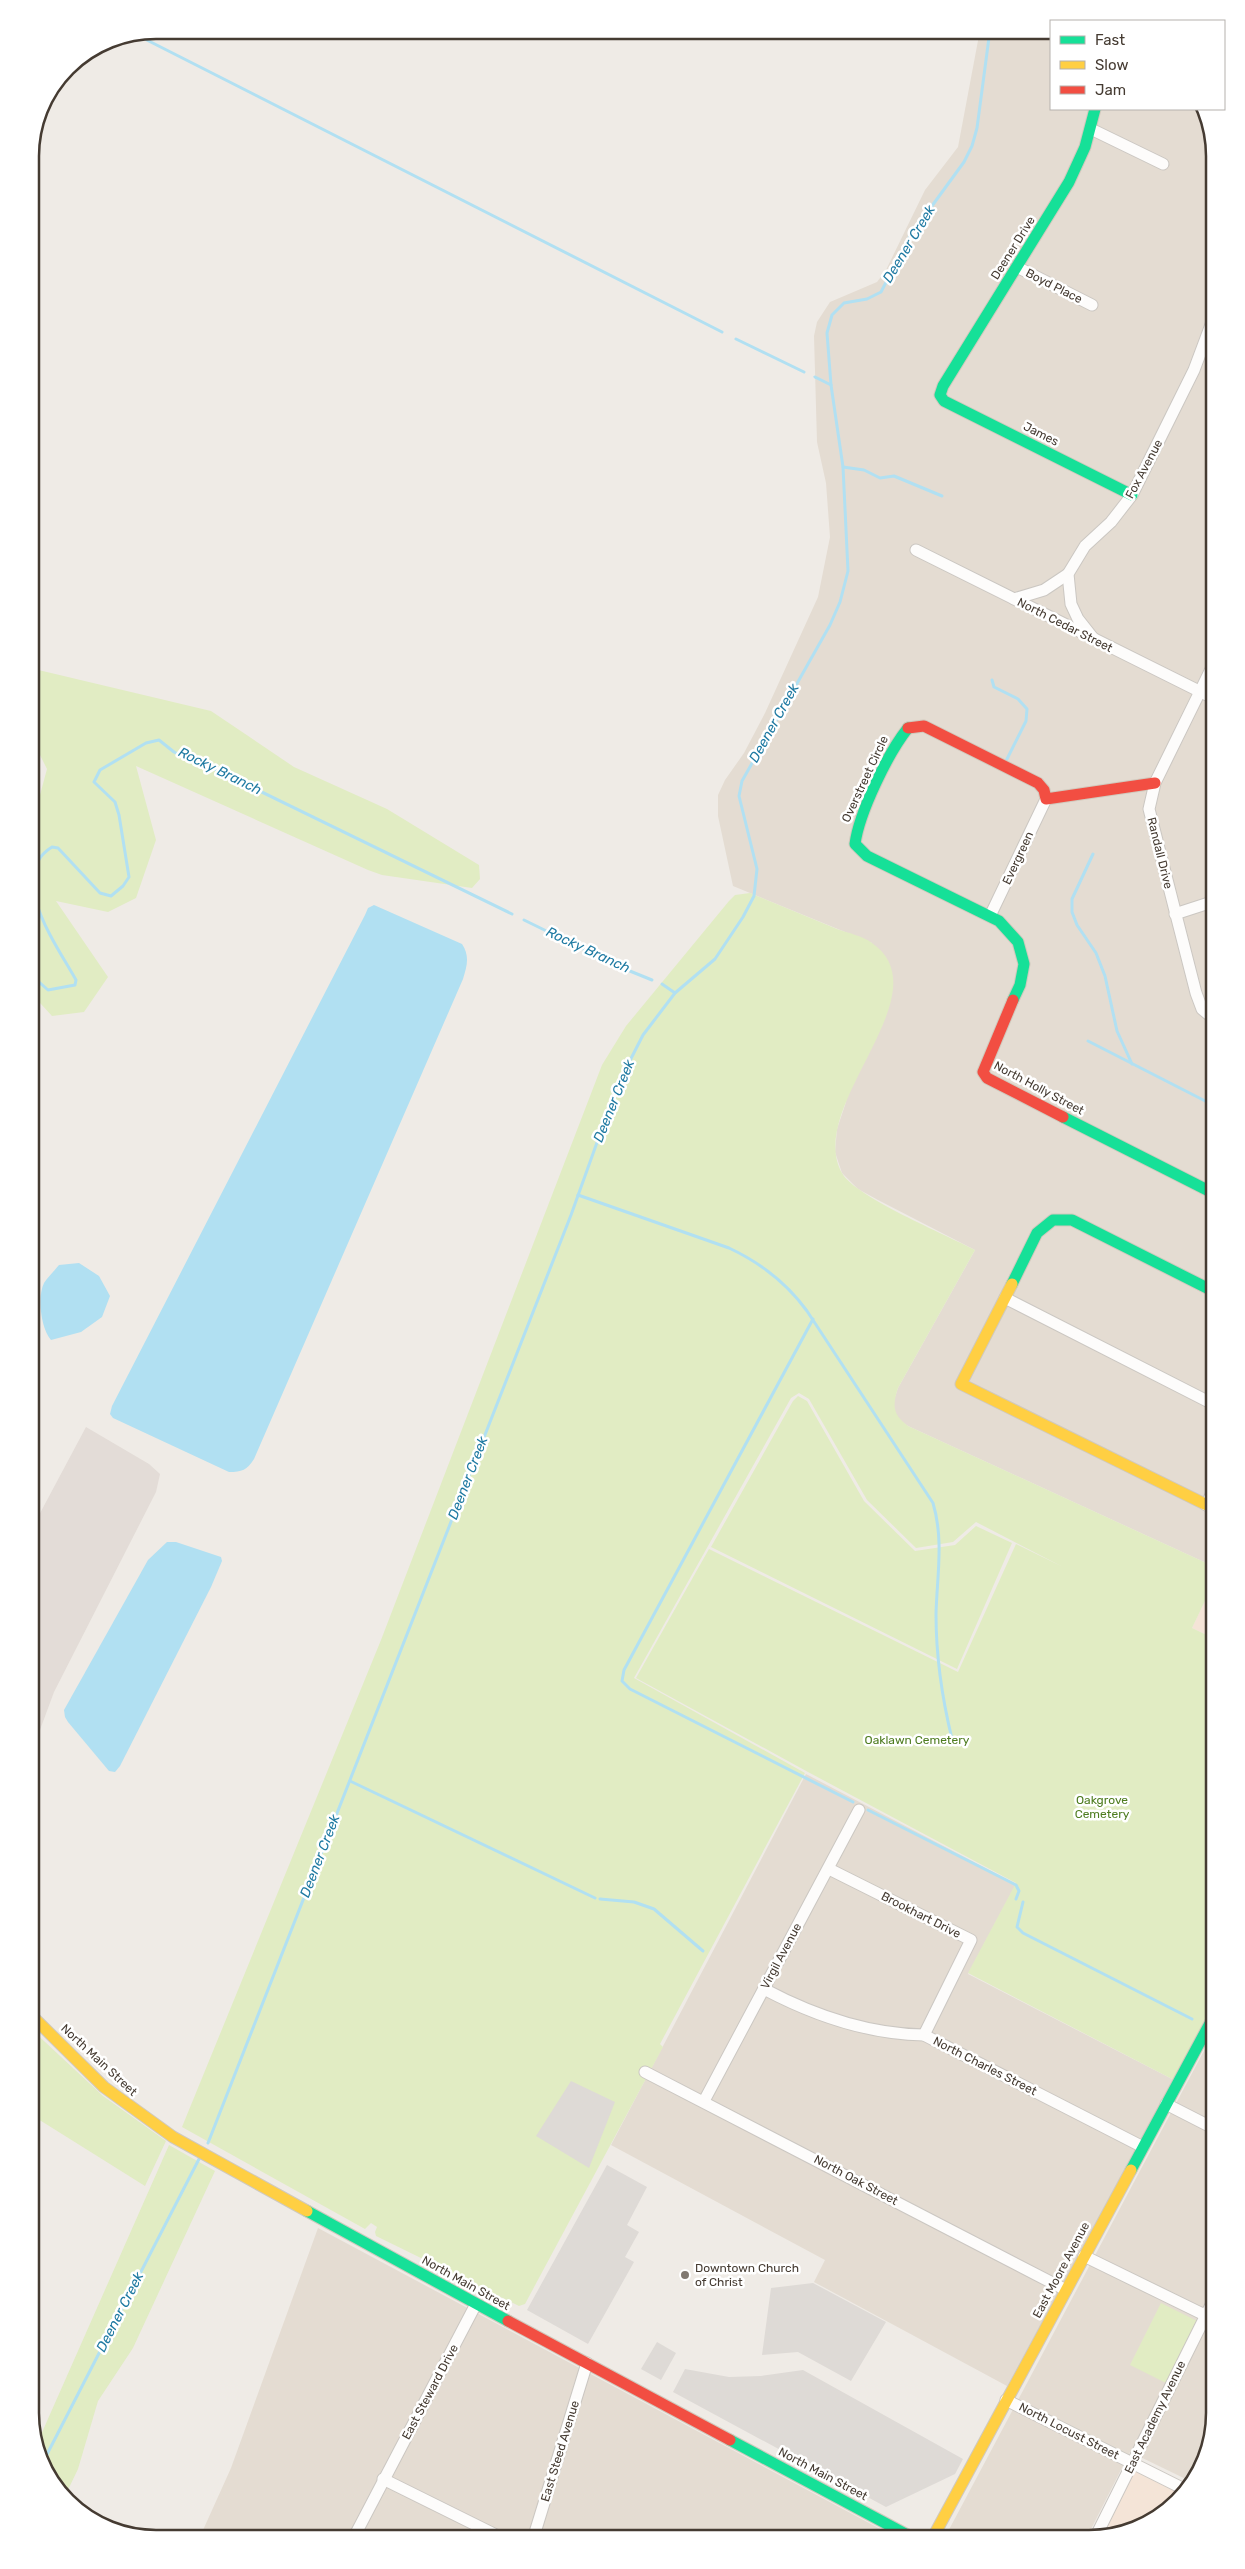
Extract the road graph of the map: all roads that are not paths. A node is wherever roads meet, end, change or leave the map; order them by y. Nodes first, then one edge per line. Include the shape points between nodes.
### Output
1 (1095, 110) edge
2 (1091, 129) junction
3 (1163, 164) dead end
4 (1017, 267) junction
5 (1092, 305) dead end
6 (1206, 338) edge
7 (940, 395) joint
8 (1132, 495) junction
9 (916, 550) dead end
10 (1068, 574) junction
11 (1014, 599) junction
12 (1092, 638) junction
13 (1206, 678) edge
14 (1199, 692) junction
15 (1206, 695) edge
16 (1155, 782) junction
17 (1046, 799) junction
18 (1206, 904) edge
19 (1175, 914) junction
20 (990, 916) junction
21 (1206, 1012) edge
22 (1206, 1189) edge
23 (1206, 1287) edge
24 (1004, 1298) junction
25 (1206, 1400) edge
26 (1206, 1505) edge
27 (859, 1810) dead end
28 (829, 1869) junction
29 (764, 1989) junction
30 (39, 2023) edge
31 (1206, 2031) edge
32 (924, 2035) junction
33 (645, 2072) dead end
34 (704, 2101) junction
35 (1166, 2104) junction
36 (1206, 2124) edge
37 (1143, 2147) junction
38 (1084, 2256) junction
39 (1066, 2290) junction
40 (476, 2304) junction
41 (1206, 2316) edge
42 (1206, 2325) edge
43 (587, 2364) junction
44 (1006, 2400) junction
45 (1132, 2463) junction
46 (383, 2479) junction
47 (1180, 2487) edge
48 (1099, 2529) edge
49 (358, 2530) edge
50 (486, 2530) edge
51 (536, 2530) edge
52 (898, 2530) edge
53 (937, 2530) edge

1 - 2 street, Deener Drive
2 - 3 street
2 - 4 street, Deener Drive via 1070,182
4 - 5 street, Boyd Place
4 - 7 street, Deener Drive
6 - 8 street, Fox Avenue via 1194,370
7 - 8 street, James via 944,401
8 - 10 street, Fox Avenue via 1111,522 1084,546
9 - 11 street, North Cedar Street
10 - 11 street via 1044,590
10 - 12 street via 1071,604
11 - 12 street, North Cedar Street
12 - 14 street, North Cedar Street
13 - 14 street, Randall Drive
14 - 15 street, North Cedar Street
14 - 16 street, Randall Drive
16 - 17 street
16 - 19 street, Randall Drive via 1149,809
17 - 20 street, Evergreen
17 - 20 street, Overstreet Circle via 1038,783 924,726 909,727 896,743 856,827 855,844 867,856
18 - 19 street
19 - 21 street, Randall Drive via 1202,1009
20 - 22 street, North Holly Street via 1006,927 1018,942 1024,964 1020,985 984,1065 983,1072 987,1078
23 - 24 street via 1072,1220 1062,1219 1053,1220 1037,1233
24 - 25 street
24 - 26 street via 961,1384
27 - 28 street, Virgil Avenue
28 - 29 street, Virgil Avenue
28 - 32 street, Brookhart Drive via 972,1940
29 - 32 street, North Charles Street via 818,2014 850,2024 903,2035
29 - 34 street, Virgil Avenue
30 - 40 street, North Main Street via 104,2086 173,2137
31 - 35 street, East Moore Avenue
32 - 37 street, North Charles Street
33 - 34 street, North Oak Street
34 - 39 street, North Oak Street
35 - 36 street
35 - 37 street, East Moore Avenue
37 - 38 street, East Moore Avenue
38 - 39 street, East Moore Avenue
38 - 41 street
39 - 44 street, East Moore Avenue
40 - 43 street, North Main Street
40 - 46 street, East Steward Drive
42 - 45 street, East Academy Avenue
43 - 51 street, East Steed Avenue
43 - 52 street, North Main Street
44 - 45 street, North Locust Street
44 - 53 street, East Moore Avenue
45 - 47 street, North Locust Street
45 - 48 street, East Academy Avenue
46 - 49 street, East Steward Drive
46 - 50 street

